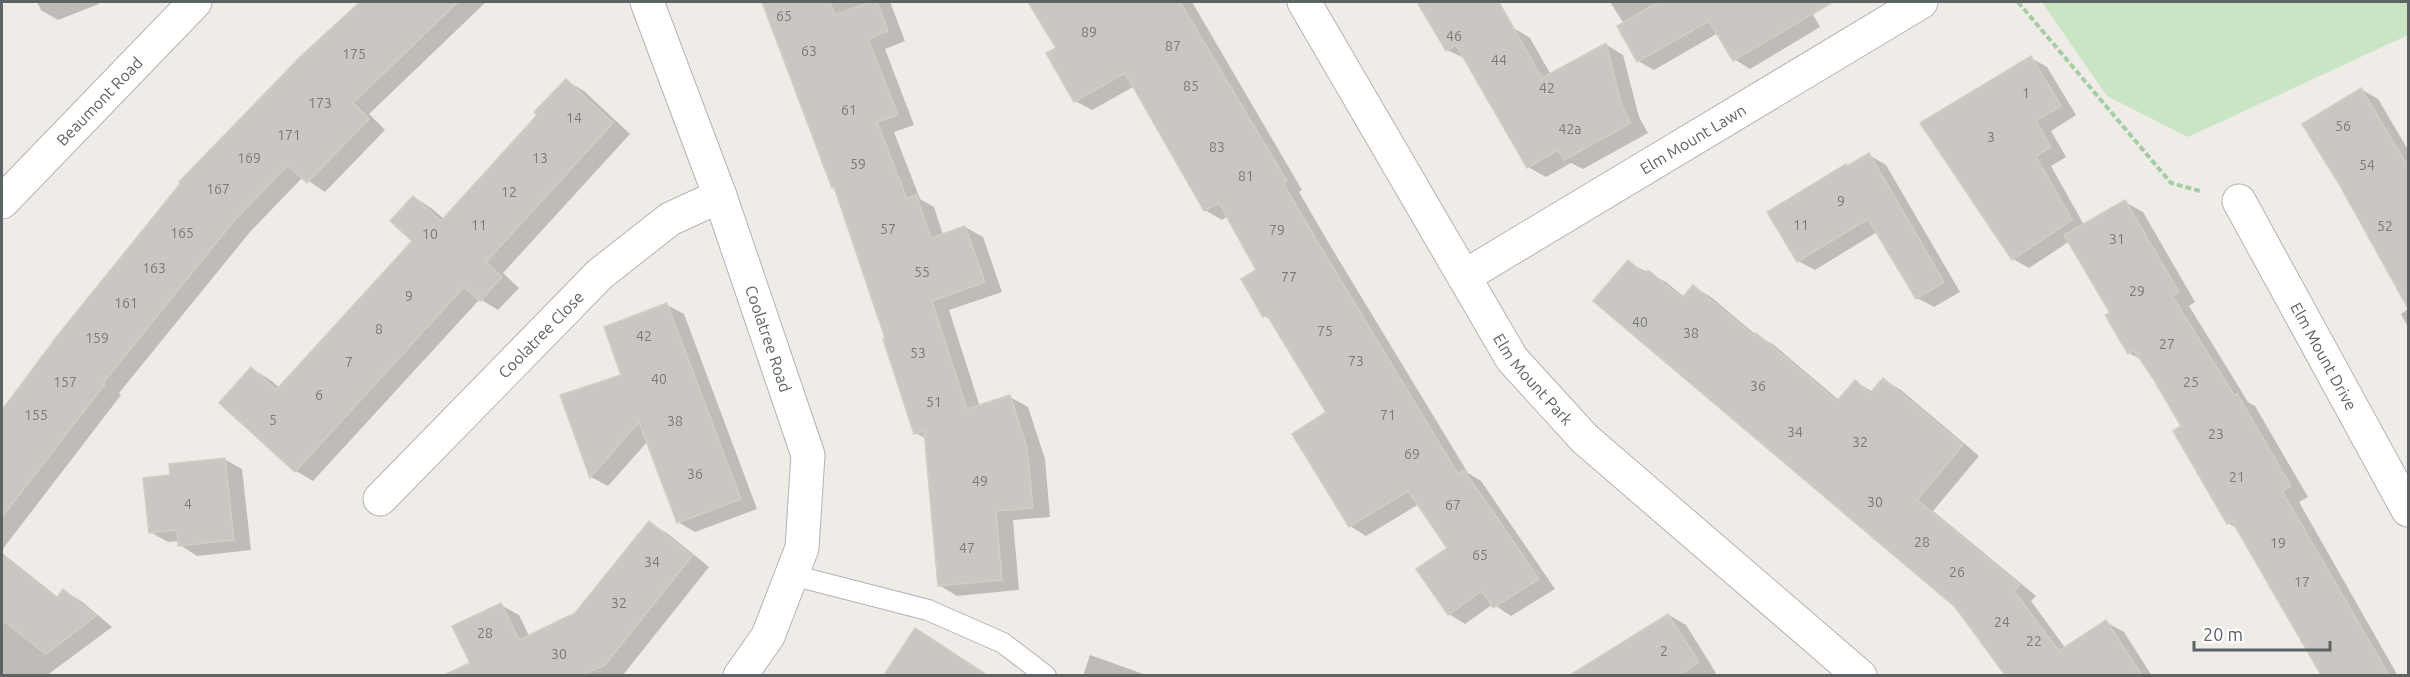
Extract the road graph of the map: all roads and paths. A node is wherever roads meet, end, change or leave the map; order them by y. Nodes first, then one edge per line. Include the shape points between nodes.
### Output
1 (195, 2) edge
2 (647, 2) edge
3 (1304, 2) edge
4 (1918, 2) edge
5 (2018, 2) edge
6 (720, 196) junction
7 (2239, 201) joint
8 (2, 202) edge
9 (1465, 276) junction
10 (380, 499) dead end
11 (2409, 510) edge
12 (792, 575) junction
13 (740, 675) edge
14 (1046, 675) edge
15 (1860, 675) edge

1 - 8 street, Beaumont Road
2 - 6 street, Coolatree Road
3 - 9 street, Elm Mount Park
4 - 9 street, Elm Mount Lawn
5 - 7 path via 2171,183
6 - 10 street, Coolatree Close via 670,219 600,274
6 - 12 street, Coolatree Road via 808,455 802,548
7 - 11 street, Elm Mount Drive
9 - 15 street, Elm Mount Park via 1512,359 1584,439
12 - 13 street, Coolatree Road via 768,636
12 - 14 lane via 928,610 1003,643

